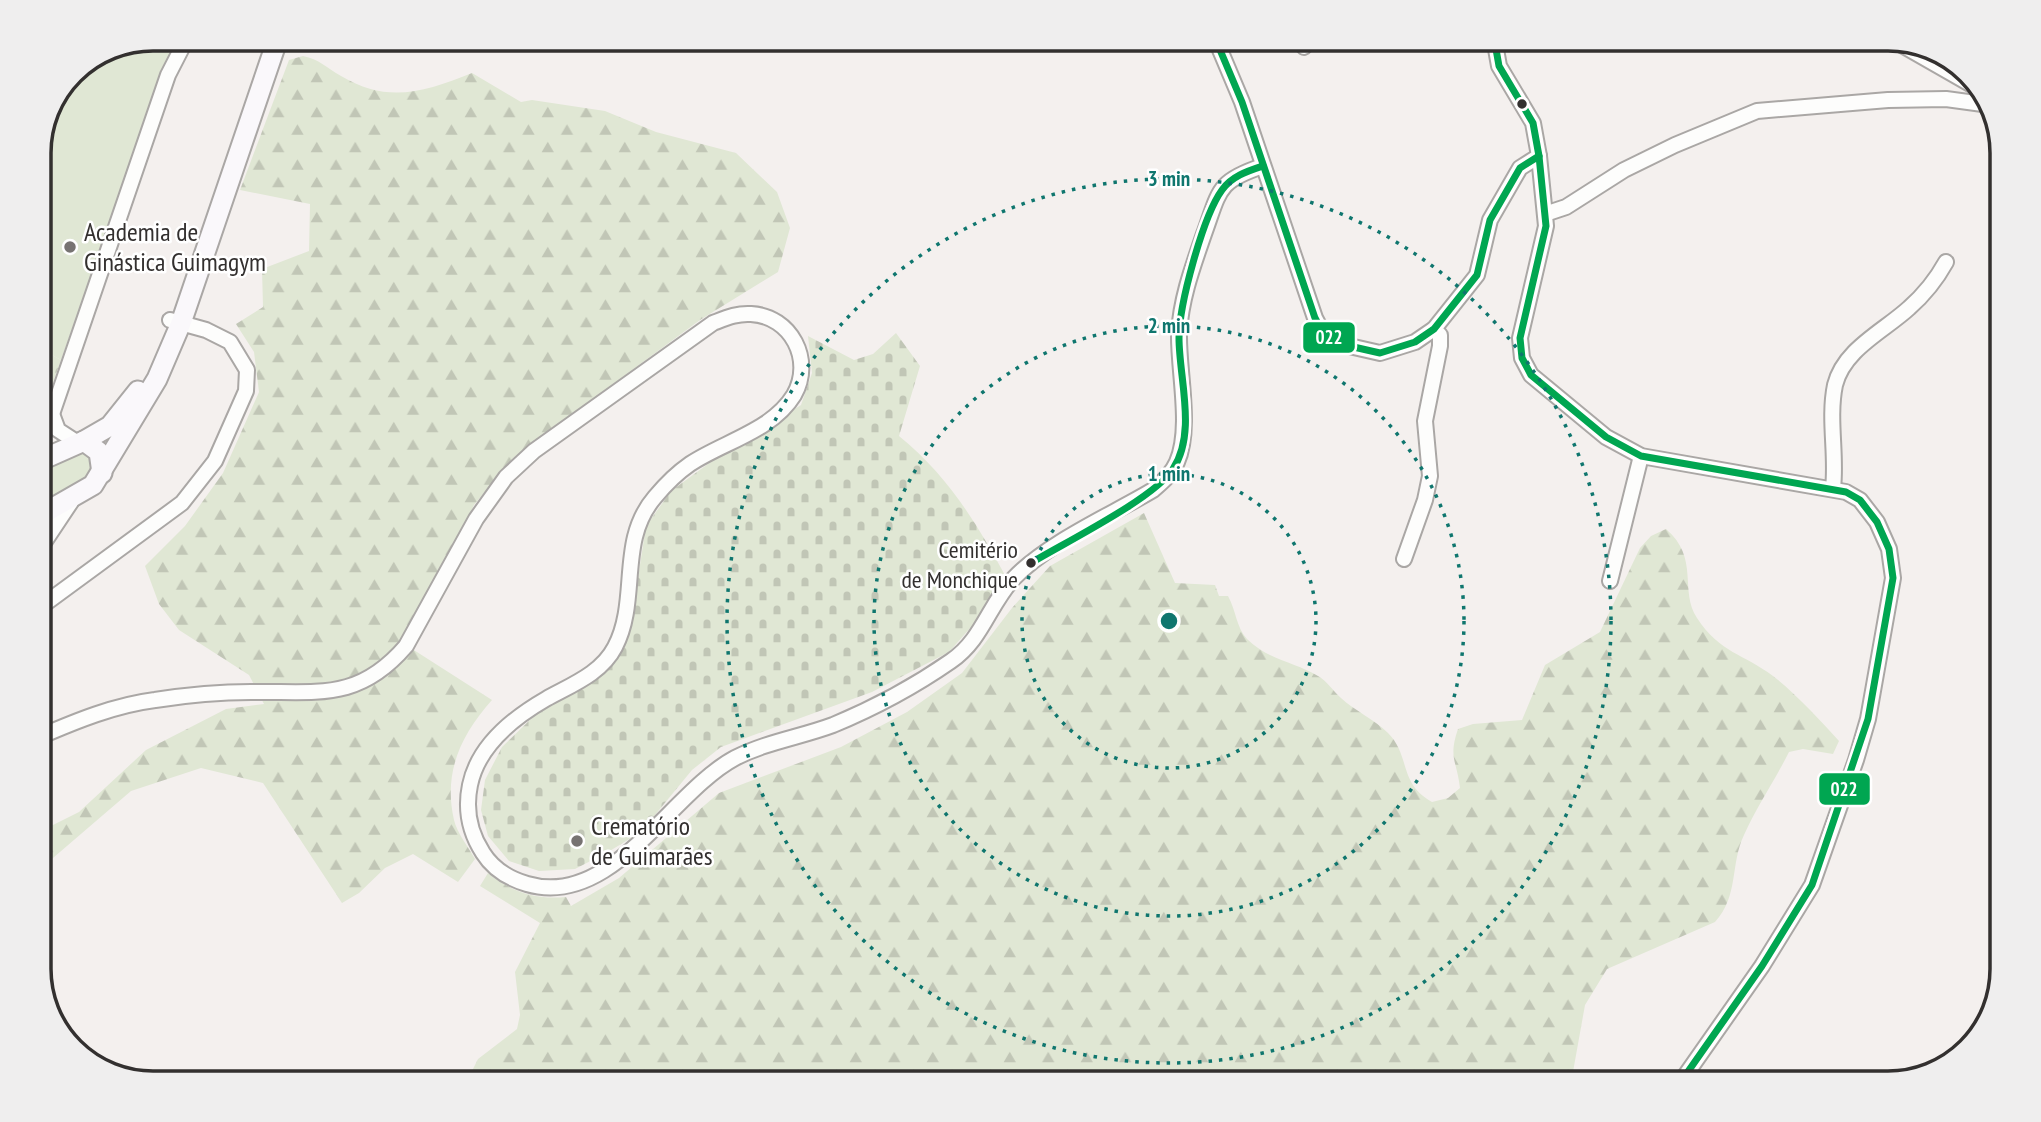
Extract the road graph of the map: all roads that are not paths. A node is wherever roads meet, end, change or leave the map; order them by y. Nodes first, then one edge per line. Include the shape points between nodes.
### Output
1 (180, 51) edge
2 (263, 51) edge
3 (273, 51) edge
4 (1220, 51) edge
5 (1496, 51) edge
6 (1923, 57) edge
7 (1952, 74) edge
8 (1977, 103) edge
9 (1539, 156) junction
10 (1263, 166) junction
11 (1545, 214) junction
12 (1946, 262) dead end
13 (176, 322) junction
14 (1434, 329) junction
15 (52, 414) joint
16 (81, 442) junction
17 (51, 456) edge
18 (1641, 456) junction
19 (102, 473) junction
20 (1833, 488) junction
21 (72, 500) junction
22 (51, 510) edge
23 (51, 532) edge
24 (1404, 559) dead end
25 (1610, 580) dead end
26 (51, 599) edge
27 (51, 732) edge
28 (1688, 1071) edge

1 - 15 street via 168,75
2 - 13 street
3 - 13 street
4 - 10 street
5 - 9 street via 1499,66 1532,123
6 - 7 street
8 - 11 street via 1900,100 1757,111 1664,150 1566,207
9 - 11 street
9 - 14 street via 1520,168 1490,220 1477,275
10 - 14 street via 1323,333 1336,344 1380,354 1415,342
10 - 27 street via 1234,176 1219,192 1192,268 1179,333 1182,438 1178,461 1166,479 1030,564 1010,582 978,636 955,659 852,716 736,758 688,793 639,845 571,885 541,888 510,879 484,856 471,829 467,798 472,775 483,754 518,717 595,671 613,652 622,632 632,542 652,500 688,465 781,412 796,391 800,349 791,333 776,321 735,314 713,323 534,451 490,496 406,646 388,667 365,682 337,692 213,693 152,700 103,712
11 - 18 street via 1543,245 1520,338 1522,358 1544,388 1606,437
12 - 20 street via 1926,292 1862,345 1835,384
13 - 16 street via 126,409 110,426
13 - 19 street via 158,379
13 - 26 street via 230,342 247,370 246,391 215,461 182,503
14 - 24 street via 1440,335 1440,346 1426,421 1430,476
15 - 16 street via 58,430
16 - 17 street
16 - 19 street via 99,452
18 - 20 street
18 - 25 street
19 - 21 street
20 - 28 street via 1860,500 1889,549 1893,578 1868,719 1812,885 1762,966
21 - 22 street
21 - 23 street

